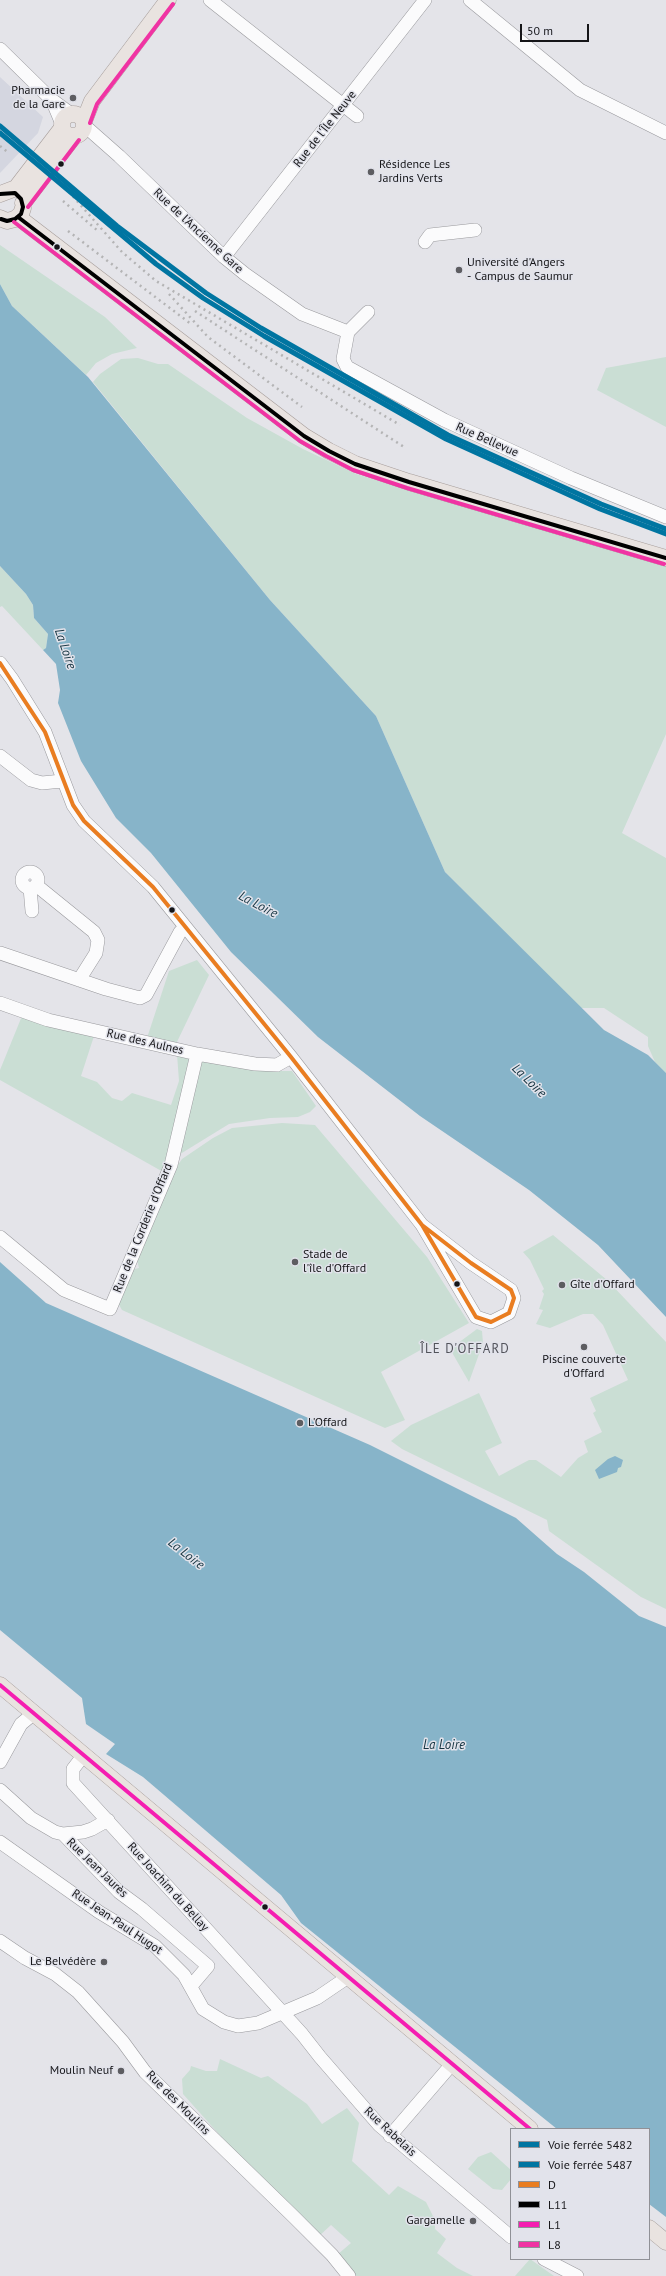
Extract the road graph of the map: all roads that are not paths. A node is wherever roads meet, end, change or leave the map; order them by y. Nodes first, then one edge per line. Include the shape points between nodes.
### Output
1 (168, 0) edge
2 (210, 0) edge
3 (426, 0) edge
4 (470, 0) edge
5 (0, 49) edge
6 (344, 105) junction
7 (358, 116) dead end
8 (74, 125) junction
9 (666, 133) edge
10 (33, 179) junction
11 (4, 193) edge
12 (20, 210) junction
13 (0, 218) edge
14 (475, 230) dead end
15 (425, 242) dead end
16 (224, 257) junction
17 (368, 312) dead end
18 (348, 332) junction
19 (666, 517) edge
20 (666, 558) edge
21 (0, 663) edge
22 (2, 761) edge
23 (62, 781) junction
24 (32, 911) dead end
25 (184, 928) junction
26 (0, 953) edge
27 (79, 980) junction
28 (0, 1003) edge
29 (197, 1054) junction
30 (291, 1057) junction
31 (422, 1225) junction
32 (0, 1237) edge
33 (0, 1685) edge
34 (33, 1714) junction
35 (83, 1756) junction
36 (0, 1762) edge
37 (0, 1790) edge
38 (108, 1820) junction
39 (63, 1834) junction
40 (0, 1842) edge
41 (0, 1941) edge
42 (348, 1977) junction
43 (191, 1986) junction
44 (283, 2013) junction
45 (452, 2064) junction
46 (529, 2128) edge
47 (390, 2136) junction
48 (650, 2229) edge
49 (510, 2236) edge
50 (666, 2242) edge
51 (548, 2260) edge
52 (560, 2263) edge
53 (349, 2276) edge
54 (577, 2276) edge

1 - 8 main road
2 - 6 street
3 - 6 street, Rue de l'Île Neuve
4 - 9 street via 580,90
5 - 8 street, Rue de l'Ancienne Gare
6 - 7 street
6 - 16 street, Rue de l'Île Neuve
8 - 10 main road
8 - 16 street, Rue de l'Ancienne Gare via 119,156
10 - 11 main road
10 - 12 main road
11 - 12 main road via 19,196
12 - 13 main road via 11,221
12 - 20 main road via 304,436 329,451 355,464 408,482
14 - 15 street via 430,235
16 - 18 street, Rue de l'Ancienne Gare via 302,314
17 - 18 street
18 - 19 street, Rue Bellevue via 343,359 347,367 444,420 571,478
21 - 23 street via 45,732
22 - 23 street via 31,780 42,783
23 - 25 street via 72,805 84,821 153,887
24 - 27 street via 33,886 94,932 98,940 96,953
25 - 27 street via 146,995 134,998
25 - 30 street
26 - 27 street
28 - 29 street, Rue des Aulnes via 48,1020
29 - 30 street, Rue des Aulnes via 255,1064 277,1065
29 - 32 street, Rue de la Corderie d'Offard via 171,1165 110,1309 64,1290
30 - 31 street
31 - 31 street via 476,1318 491,1322 509,1313 514,1298 511,1290
33 - 34 main road
34 - 35 main road
34 - 36 street via 21,1724
35 - 38 street, Rue Joachim du Bellay via 73,1769 73,1783
35 - 42 main road
37 - 39 street, Rue Jean Jaurès via 19,1809 49,1830
38 - 39 street via 92,1830
38 - 44 street, Rue Joachim du Bellay
39 - 43 street, Rue Jean Jaurès via 119,1892 208,1966
40 - 43 street, Rue Jean-Paul Hugot via 99,1912 155,1946 170,1959
41 - 53 street, Rue des Moulins via 55,1974 78,1992 123,2042 145,2072 294,2217
42 - 44 street, Rue Jean-Paul Hugot via 317,1998
42 - 45 main road
43 - 44 street, Rue Jean-Paul Hugot via 208,2013 231,2025 251,2025
44 - 47 street, Rue Rabelais
45 - 46 main road
45 - 47 street
47 - 49 street, Rue Rabelais
48 - 50 main road
51 - 52 street
52 - 54 street

